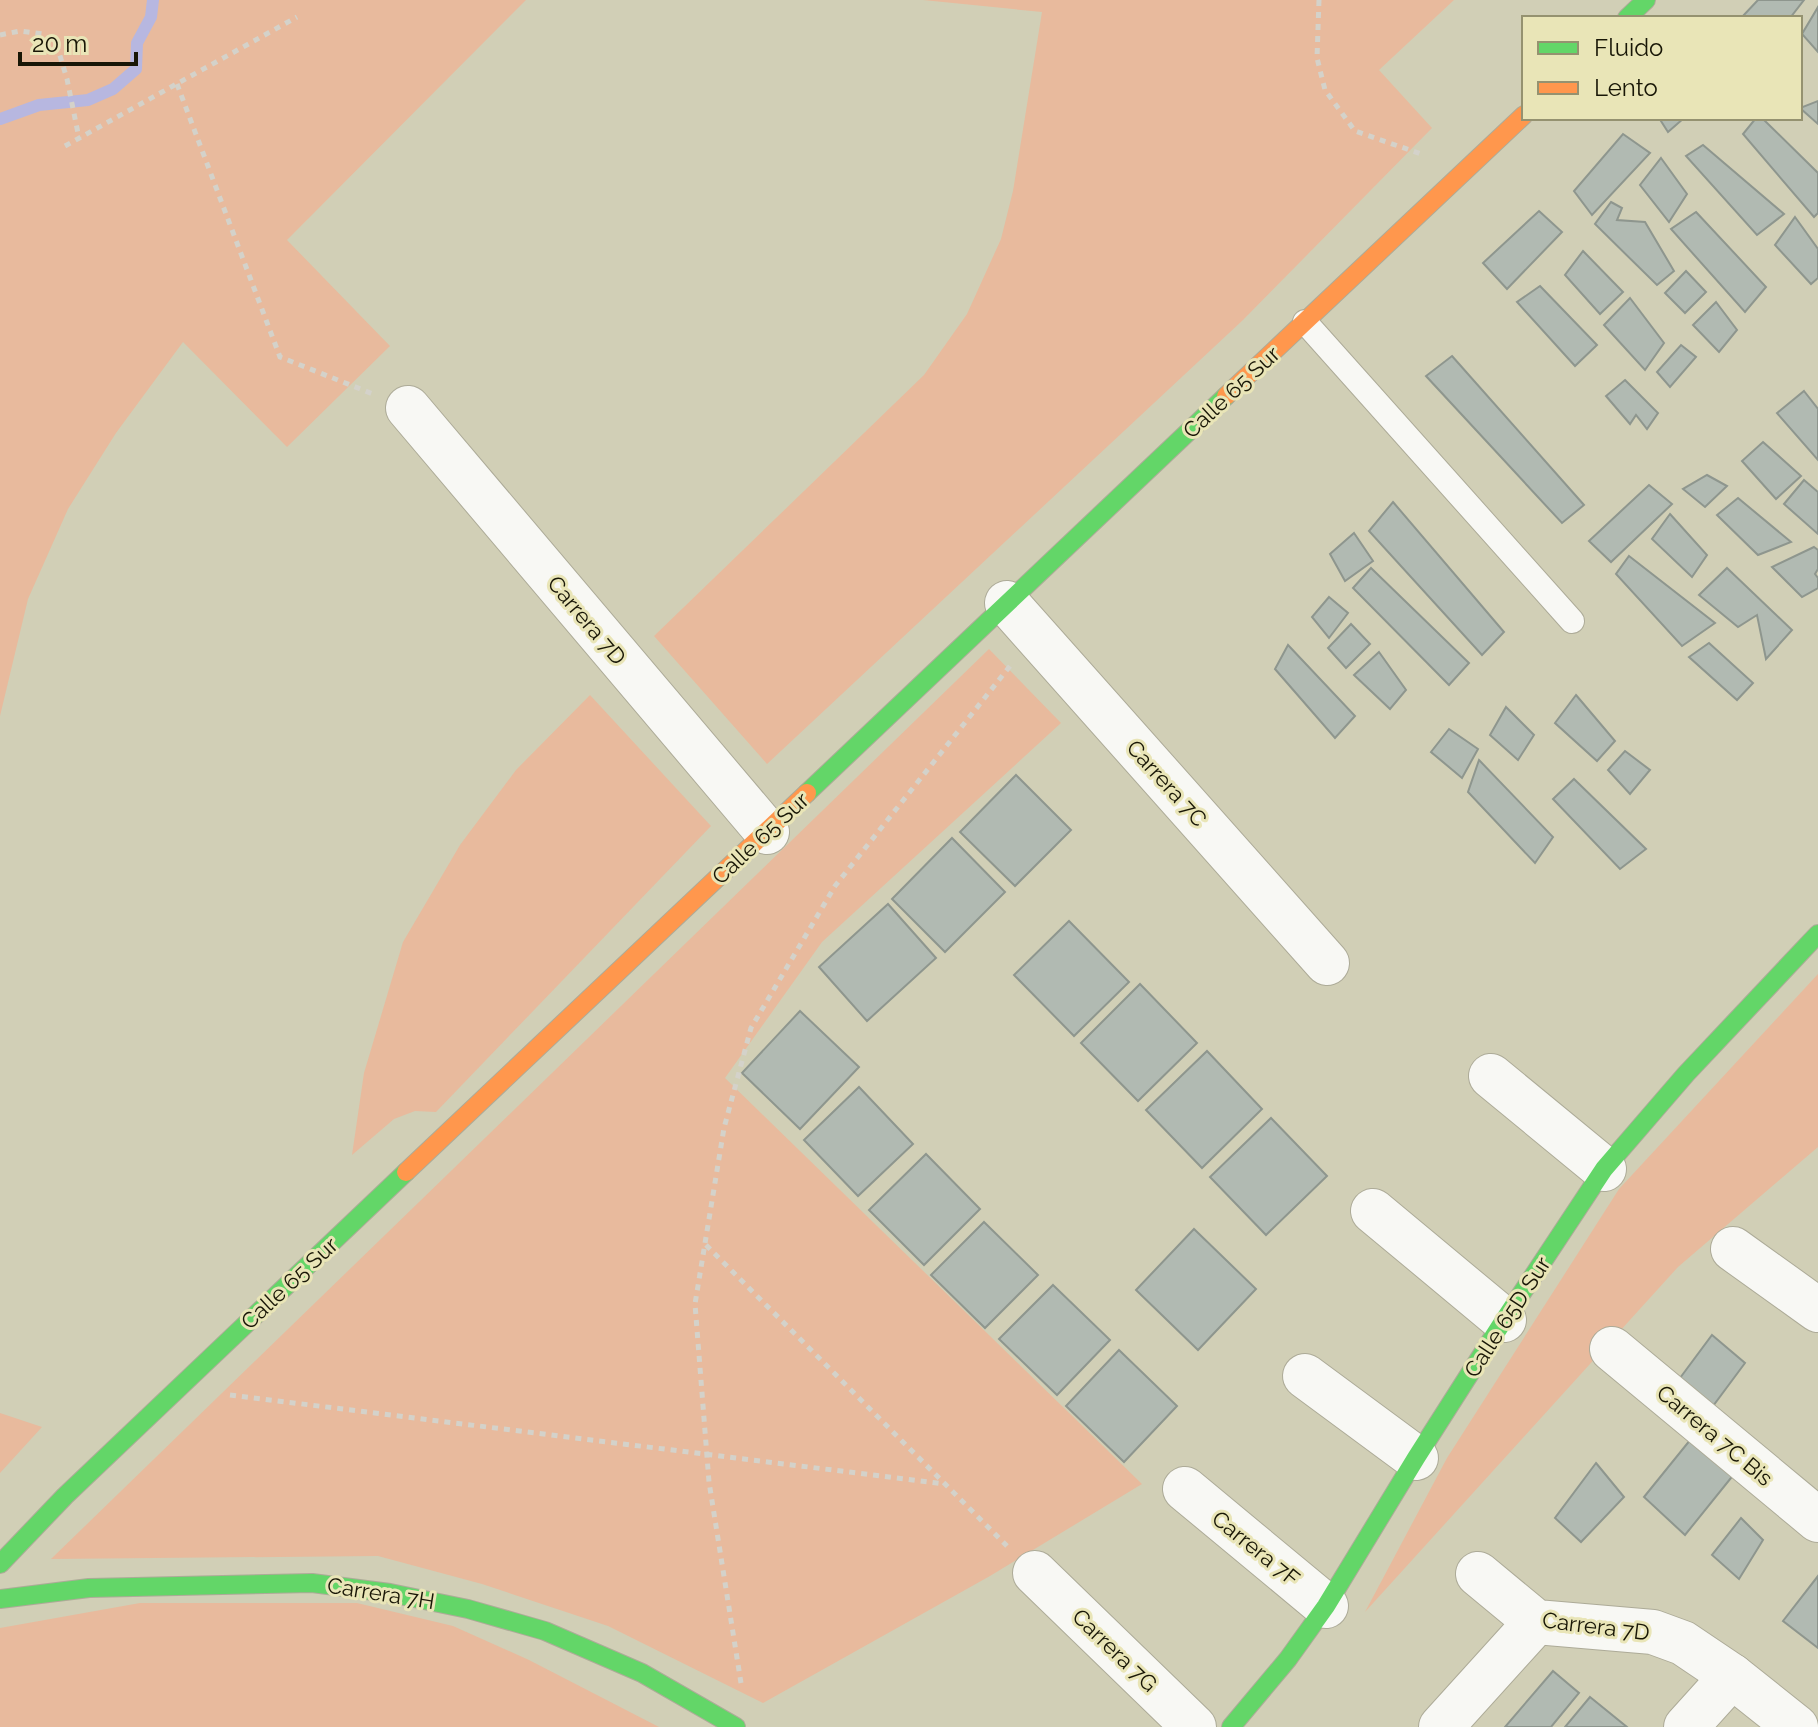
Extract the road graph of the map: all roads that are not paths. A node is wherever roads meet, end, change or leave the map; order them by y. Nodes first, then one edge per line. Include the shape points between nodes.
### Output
1 (1646, 0) edge
2 (1629, 16) edge
3 (1522, 117) edge
4 (1305, 322) junction
5 (408, 408) road end
6 (1021, 618) junction
7 (1572, 621) dead end
8 (767, 832) junction
9 (1818, 934) edge
10 (1327, 963) dead end
11 (1491, 1076) dead end
12 (1604, 1169) junction
13 (1373, 1211) dead end
14 (1733, 1249) dead end
15 (1818, 1310) edge
16 (1504, 1320) junction
17 (1612, 1349) dead end
18 (1305, 1376) dead end
19 (1416, 1458) junction
20 (1185, 1489) dead end
21 (1818, 1520) edge
22 (0, 1564) edge
23 (1035, 1573) road end
24 (1478, 1574) dead end
25 (0, 1599) edge
26 (1326, 1606) junction
27 (1536, 1622) junction
28 (1732, 1676) junction
29 (736, 1727) edge
30 (1194, 1727) edge
31 (1231, 1727) edge
32 (1441, 1727) edge
33 (1686, 1727) edge
34 (1796, 1727) edge

1 - 2 street
3 - 4 street, Calle 65 Sur
4 - 6 street, Calle 65 Sur
4 - 7 lane
5 - 8 street, Carrera 7D
6 - 8 street, Calle 65 Sur
6 - 10 street, Carrera 7C
8 - 22 street, Calle 65 Sur via 177,1388
9 - 12 street, Calle 65D Sur
11 - 12 street
12 - 16 street, Calle 65D Sur
13 - 16 street
14 - 15 street
16 - 19 street, Calle 65D Sur
17 - 21 street, Carrera 7C Bis
18 - 19 street
19 - 26 street, Calle 65D Sur
20 - 26 street, Carrera 7F
23 - 30 street, Carrera 7G
24 - 27 street, Carrera 7D
25 - 29 street, Carrera 7H via 89,1588 312,1583 403,1595 494,1615 569,1641 642,1673
26 - 31 street, Calle 65D Sur
27 - 28 street, Carrera 7D via 1653,1632 1683,1643
27 - 32 street
28 - 33 street
28 - 34 street, Carrera 7D

